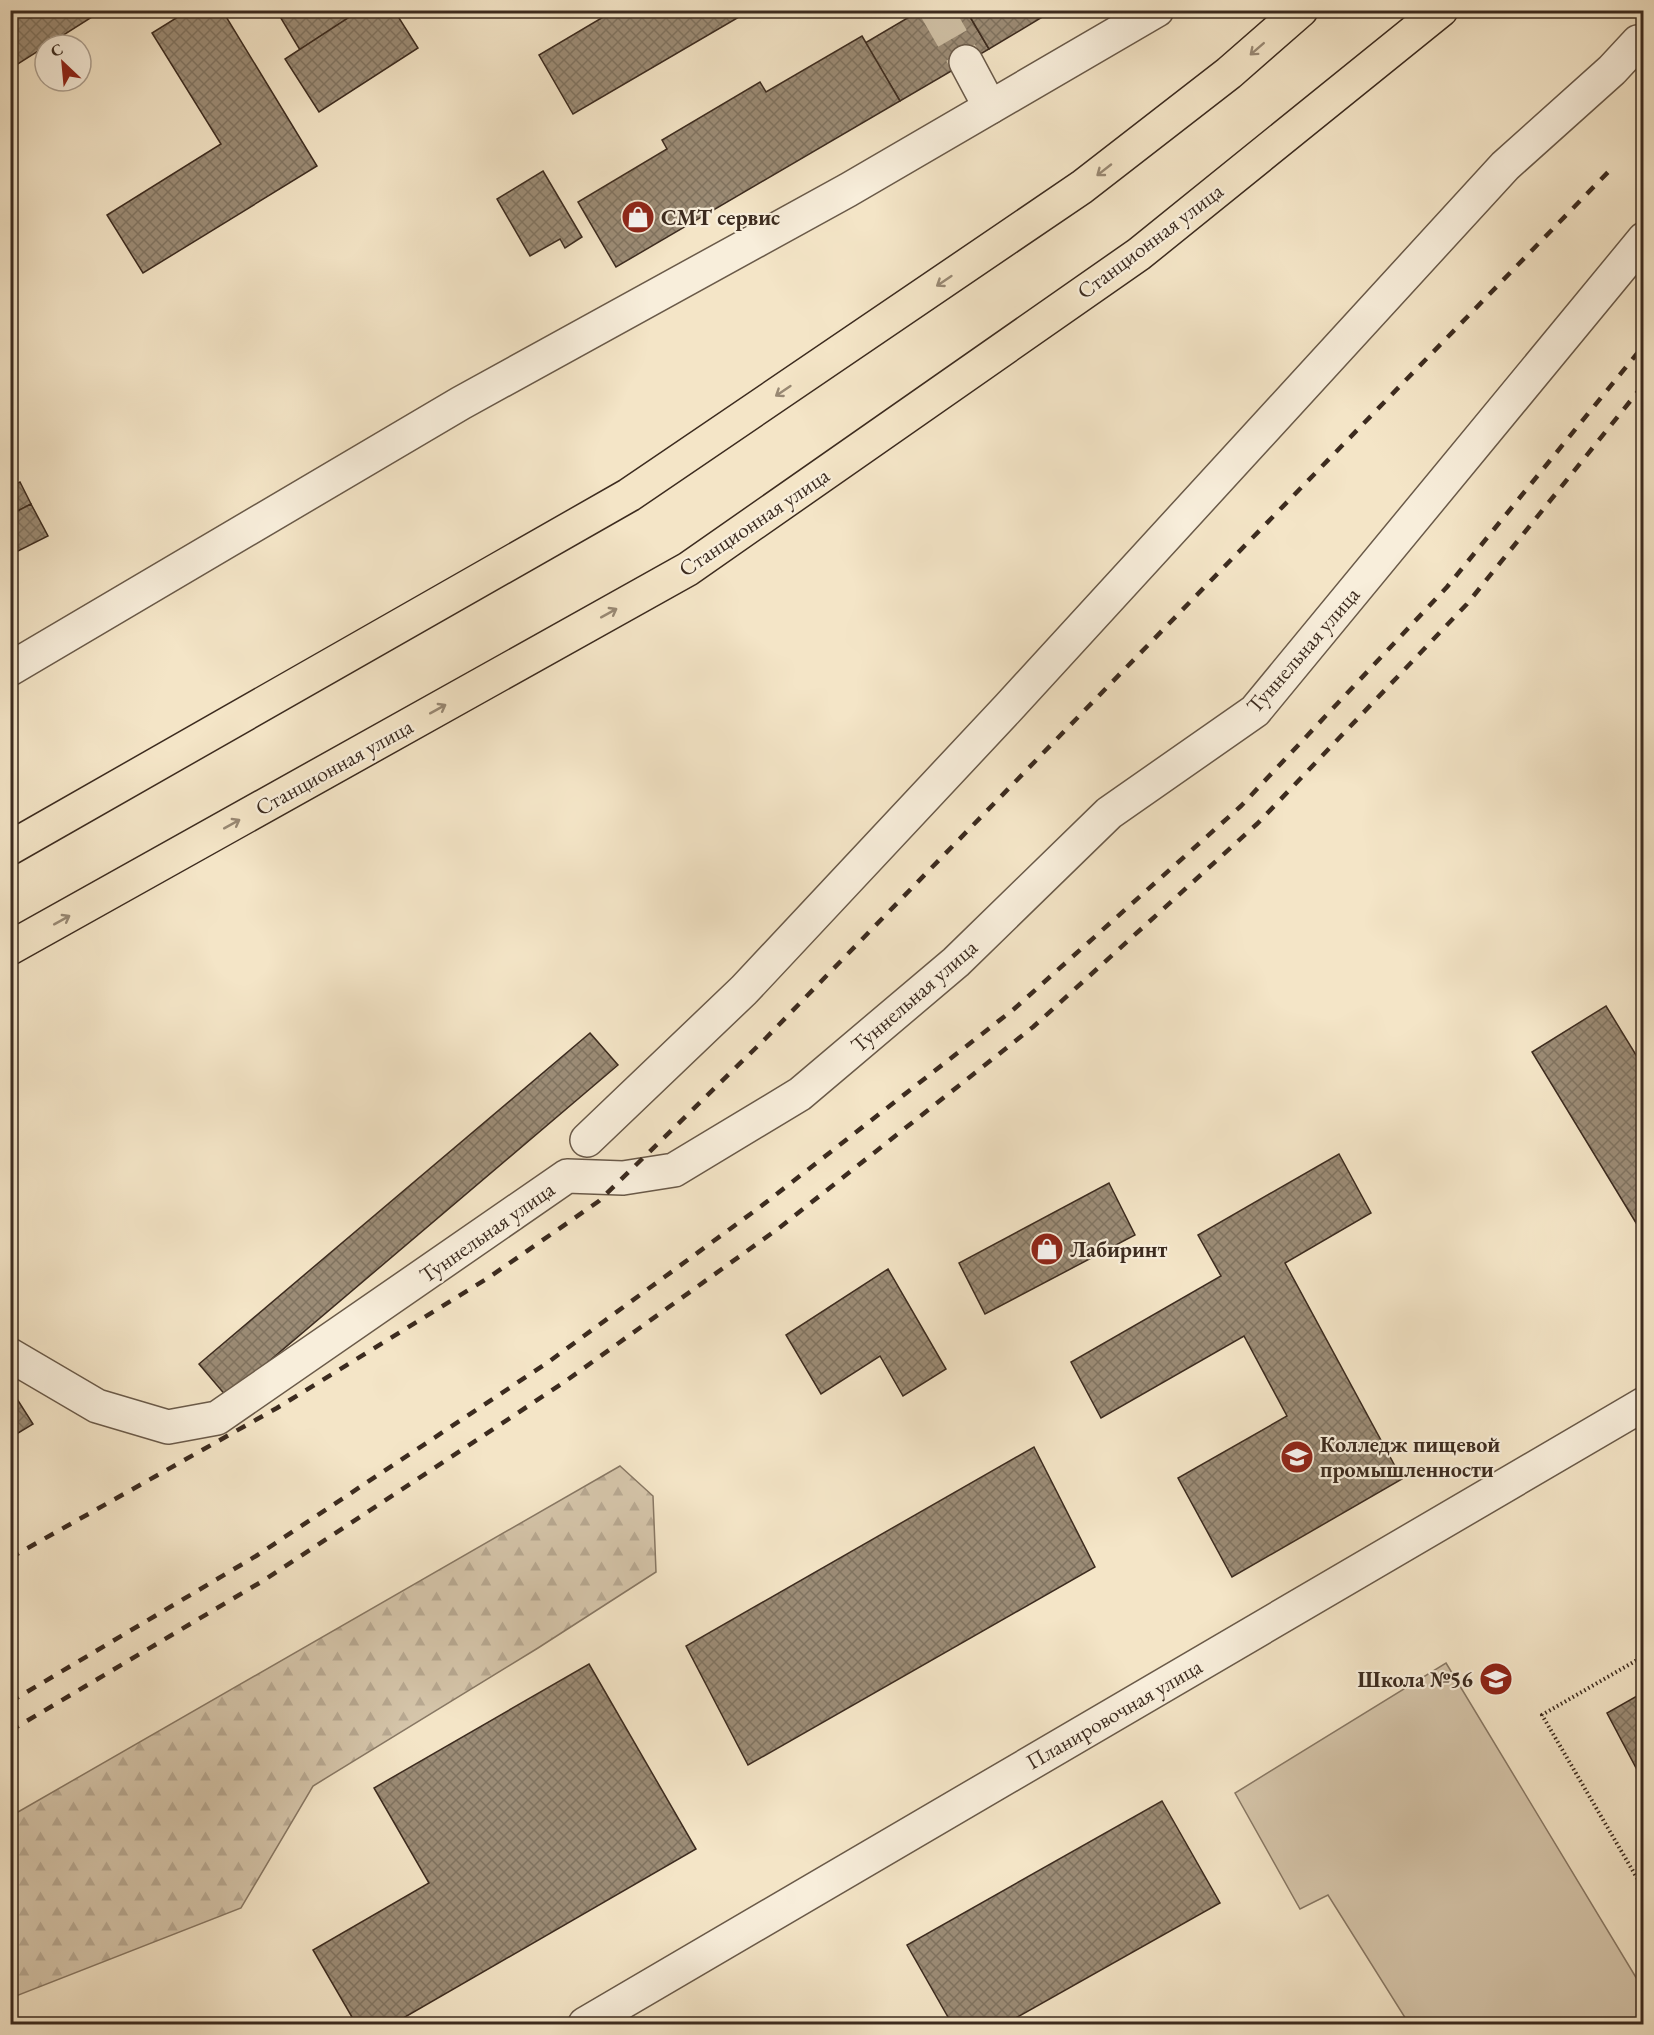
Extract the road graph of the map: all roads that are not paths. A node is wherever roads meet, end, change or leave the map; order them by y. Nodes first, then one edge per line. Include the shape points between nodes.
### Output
1 (1157, 10) edge
2 (1301, 10) edge
3 (1441, 10) edge
4 (1644, 46) edge
5 (966, 62) tunnel mouth
6 (990, 107) junction
7 (1644, 239) edge
8 (10, 669) edge
9 (10, 848) edge
10 (10, 948) edge
11 (587, 1140) dead end
12 (10, 1355) edge
13 (1644, 1404) edge
14 (585, 2025) edge

1 - 6 street
2 -> 9 main road via 1229,73 1082,187 629,495
10 -> 3 main road, Станционная улица via 688,569 1139,254
4 - 11 street via 1638,42 1505,166 1001,716 752,981
5 - 6 street
6 - 8 street via 848,190 461,403
7 - 12 street, Туннельная улица via 1255,711 1109,813 957,962 800,1094 674,1170 623,1178 567,1176 217,1418 168,1427 97,1407
13 - 14 street, Планировочная улица

